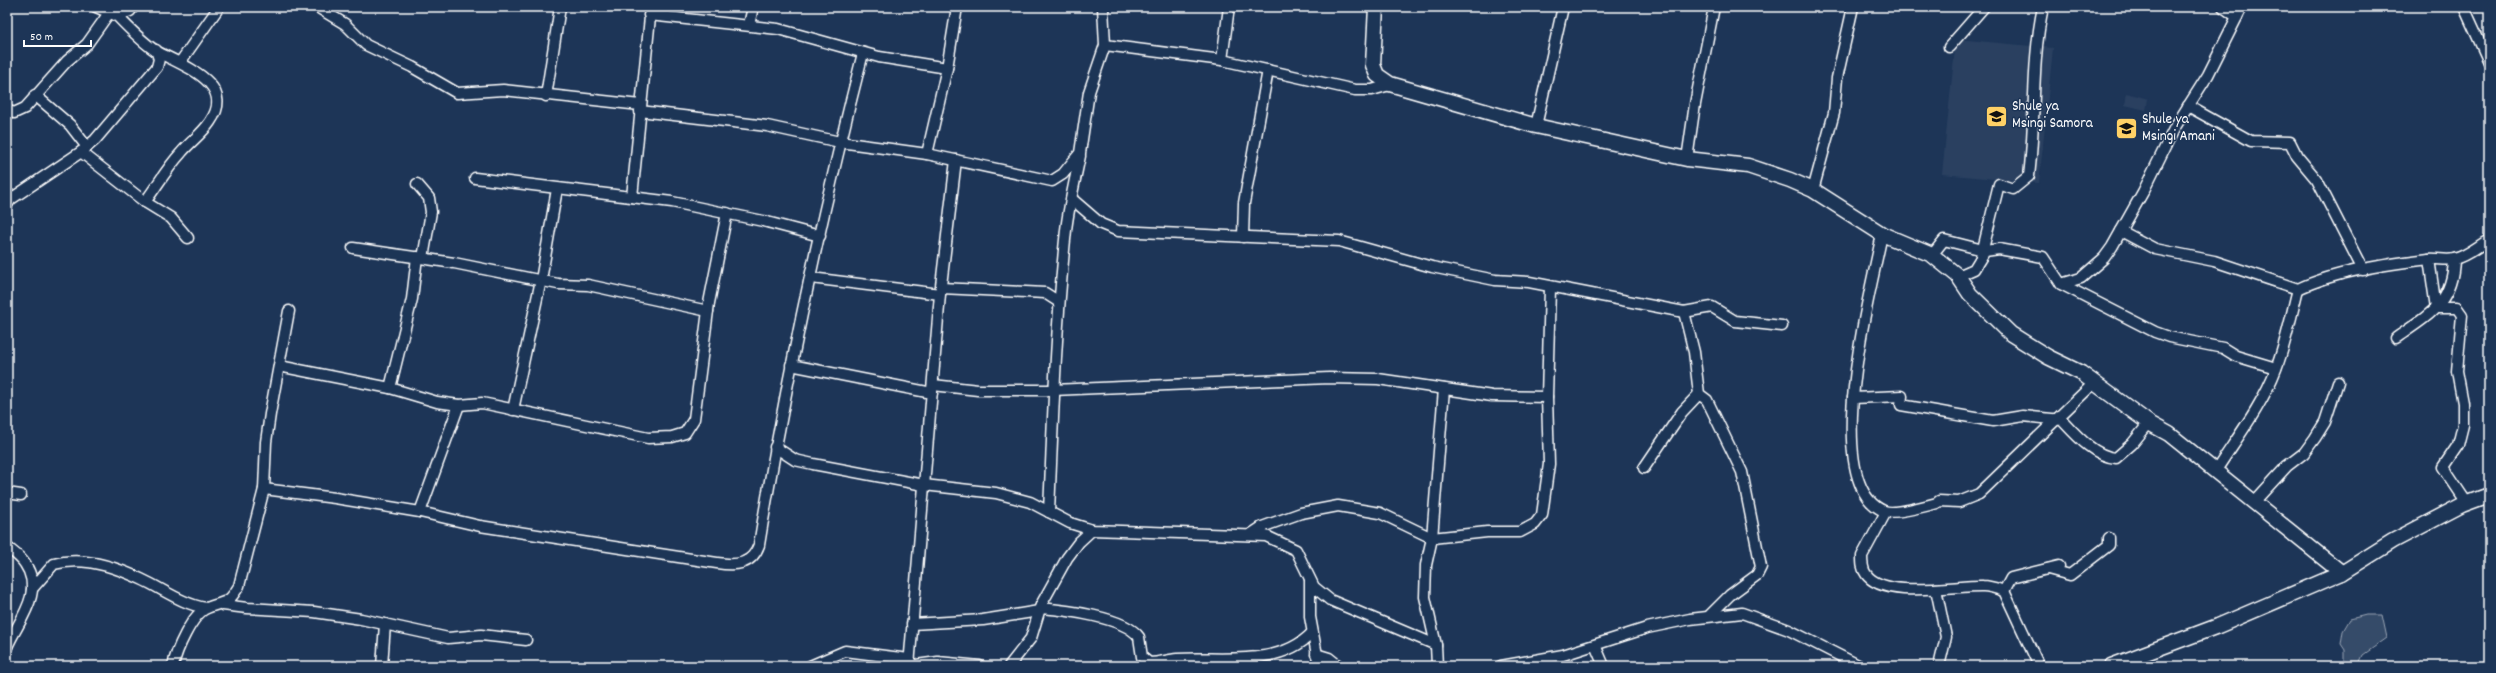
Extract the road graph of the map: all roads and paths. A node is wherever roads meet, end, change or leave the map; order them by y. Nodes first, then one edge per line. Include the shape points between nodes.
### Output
1 (96, 7) edge
2 (133, 7) edge
3 (219, 7) edge
4 (318, 7) edge
5 (560, 7) edge
6 (753, 7) edge
7 (957, 7) edge
8 (1103, 7) edge
9 (1229, 7) edge
10 (1376, 7) edge
11 (1563, 7) edge
12 (1714, 7) edge
13 (1853, 7) edge
14 (1984, 7) edge
15 (2043, 7) edge
16 (2223, 7) edge
17 (2242, 7) edge
18 (2464, 7) edge
19 (650, 11) edge
20 (113, 15) junction
21 (2237, 17) junction
22 (749, 25) junction
23 (1105, 45) junction
24 (1949, 47) dead end
25 (156, 50) junction
26 (863, 53) junction
27 (1222, 60) junction
28 (181, 61) junction
29 (2489, 62) edge
30 (947, 68) junction
31 (1268, 70) junction
32 (1392, 84) junction
33 (35, 95) junction
34 (546, 96) junction
35 (2188, 106) junction
36 (640, 108) junction
37 (7, 110) edge
38 (1536, 126) junction
39 (840, 142) junction
40 (84, 150) junction
41 (1080, 153) junction
42 (927, 154) junction
43 (1687, 159) junction
44 (956, 160) junction
45 (475, 178) dead end
46 (417, 184) dead end
47 (557, 189) junction
48 (1813, 190) junction
49 (632, 197) junction
50 (1072, 199) junction
51 (145, 202) junction
52 (7, 205) edge
53 (727, 213) junction
54 (2121, 231) junction
55 (1882, 234) junction
56 (820, 236) junction
57 (1243, 237) junction
58 (188, 238) dead end
59 (2489, 240) edge
60 (353, 248) dead end
61 (1982, 253) junction
62 (1932, 255) junction
63 (420, 257) junction
64 (2429, 259) junction
65 (2454, 259) junction
66 (2363, 270) junction
67 (1958, 276) junction
68 (811, 278) junction
69 (541, 280) junction
70 (2061, 284) junction
71 (1550, 288) junction
72 (2298, 289) junction
73 (941, 291) junction
74 (1059, 302) junction
75 (2436, 308) junction
76 (289, 311) dead end
77 (708, 311) junction
78 (1684, 312) junction
79 (1782, 326) dead end
80 (2396, 338) dead end
81 (791, 365) junction
82 (279, 366) junction
83 (2276, 368) junction
84 (2338, 382) dead end
85 (2094, 383) junction
86 (390, 388) junction
87 (932, 389) junction
88 (1444, 389) junction
89 (1053, 390) junction
90 (1699, 394) junction
91 (1547, 397) junction
92 (1853, 398) junction
93 (459, 405) junction
94 (513, 410) junction
95 (2056, 420) junction
96 (2148, 423) junction
97 (775, 447) junction
98 (1644, 468) dead end
99 (2216, 472) junction
100 (924, 485) junction
101 (264, 489) junction
102 (7, 493) edge
103 (21, 495) dead end
104 (2489, 495) edge
105 (2254, 502) junction
106 (2467, 503) junction
107 (420, 512) junction
108 (1049, 512) junction
109 (1886, 512) junction
110 (1092, 530) junction
111 (1250, 535) junction
112 (1432, 538) junction
113 (2109, 538) dead end
114 (7, 547) edge
115 (2059, 566) dead end
116 (2047, 569) junction
117 (2342, 572) junction
118 (1310, 579) junction
119 (32, 589) junction
120 (1936, 589) junction
121 (2004, 591) junction
122 (223, 604) junction
123 (206, 608) junction
124 (1040, 609) junction
125 (1710, 615) junction
126 (385, 624) junction
127 (912, 624) junction
128 (1312, 633) junction
129 (526, 640) dead end
130 (8, 641) edge
131 (1595, 644) junction
132 (1436, 645) junction
133 (1316, 654) junction
134 (909, 664) edge
135 (173, 666) edge
136 (382, 666) edge
137 (810, 666) edge
138 (980, 666) edge
139 (1009, 666) edge
140 (1319, 666) edge
141 (1339, 666) edge
142 (1437, 666) edge
143 (1501, 666) edge
144 (1604, 666) edge
145 (1860, 666) edge
146 (1939, 666) edge
147 (2039, 666) edge
148 (2111, 666) edge

1 - 20 street
2 - 20 street via 130,11
3 - 28 street
4 - 34 street via 345,24 366,45 412,67 456,93 487,89
5 - 34 street
6 - 22 street
7 - 30 street
8 - 23 street
9 - 27 street
10 - 32 street via 1373,66 1377,75
11 - 38 street
12 - 43 street
13 - 48 street via 1838,78 1834,113
14 - 24 street
15 - 61 street via 2036,37 2029,176 2013,189 1999,184
16 - 21 street
17 - 21 street
18 - 29 street
19 - 22 street
19 - 36 street
20 - 25 street
20 - 33 street
21 - 35 street via 2208,76
22 - 26 street via 804,36
23 - 27 street
23 - 41 street via 1089,92
25 - 28 street
25 - 40 street via 159,59 157,67 103,132
26 - 30 street
26 - 39 street
27 - 31 street
28 - 51 street via 214,88 219,98 217,110 202,132 179,154
30 - 42 street
31 - 32 street via 1355,90 1372,90
31 - 57 street via 1244,203
32 - 38 street
33 - 37 street via 20,112
33 - 40 street via 70,125
34 - 36 street
35 - 54 street
35 - 66 street via 2251,141 2290,142 2297,156 2317,180
36 - 39 street via 767,126
36 - 49 street
38 - 43 street
39 - 42 street
39 - 56 street
40 - 51 street
40 - 52 street via 11,198
41 - 44 street via 1063,174 1052,181
41 - 50 street
42 - 44 street
43 - 48 street via 1748,166
44 - 73 street
45 - 47 street
46 - 63 street via 429,198 431,212
47 - 49 street
47 - 69 street
48 - 55 street
49 - 53 street
50 - 57 street via 1101,224 1118,231
50 - 74 street via 1066,229
51 - 58 street via 171,218
53 - 56 street
53 - 77 street
54 - 70 street via 2104,258 2092,269 2081,278
54 - 72 street via 2155,249 2214,261
55 - 62 street
55 - 92 street via 1860,346
56 - 68 street
57 - 71 street via 1339,241 1460,274 1529,282
59 - 65 street
60 - 63 street
61 - 62 street via 1944,240
61 - 67 street via 1974,269
61 - 70 street via 1999,249 2043,257
62 - 67 street
63 - 69 street
63 - 86 street
64 - 65 street
64 - 66 street via 2397,265 2379,264
64 - 75 street
65 - 75 street via 2450,290
66 - 72 street via 2321,279
67 - 85 street via 1970,294 2011,334 2048,358 2081,373
68 - 73 street
68 - 81 street
69 - 77 street via 558,284 588,285
69 - 94 street
70 - 83 street via 2155,332 2223,348 2236,356
71 - 78 street
71 - 91 street
72 - 83 street
73 - 74 street via 1045,293
73 - 87 street
74 - 89 street
75 - 80 street
75 - 106 street via 2456,308 2462,315 2457,371 2463,403 2463,425 2458,445 2443,467
76 - 82 street
77 - 94 street via 694,418 685,433 672,437 648,438
78 - 79 street via 1712,307 1735,322
78 - 90 street via 1694,352
81 - 87 street
81 - 97 street
82 - 86 street
82 - 101 street via 266,442
83 - 99 street via 2262,398
84 - 105 street via 2325,422 2316,438
85 - 95 street
85 - 96 street
86 - 93 street via 407,395
87 - 89 street
87 - 100 street
88 - 89 street via 1378,379 1329,378
88 - 91 street via 1492,396
88 - 112 street
89 - 108 street
90 - 98 street via 1682,412
90 - 125 street via 1708,400 1742,472 1762,567
91 - 112 street via 1548,472 1542,515 1535,524 1520,532 1487,532
92 - 95 street via 1902,396 1901,405 1993,421 2023,416
92 - 109 street via 1851,437 1859,481 1863,491 1877,508
93 - 94 street via 482,402
93 - 107 street
95 - 96 street via 2062,420 2091,447 2107,457 2116,458 2132,444
95 - 109 street via 1979,494 1959,502 1939,501
96 - 99 street via 2169,434
97 - 100 street via 795,460
97 - 107 street via 759,545 751,559 736,566 480,526
99 - 105 street
100 - 108 street via 996,493 1030,502
100 - 127 street
101 - 107 street
101 - 122 street via 239,586 232,598
102 - 103 street
104 - 106 street
105 - 117 street
106 - 117 street via 2393,541
108 - 110 street via 1070,523
109 - 120 street via 1863,551 1863,568 1866,574 1870,579 1886,586
110 - 111 street
110 - 124 street via 1078,542 1067,558
111 - 112 street via 1272,523 1301,513 1338,506 1380,512
111 - 118 street via 1266,536 1296,550
112 - 132 street via 1426,565 1425,597
113 - 116 street via 2109,545 2070,576
114 - 119 street via 25,564 32,580
115 - 116 street
116 - 121 street via 2011,578
117 - 148 street via 2218,626
118 - 128 street via 1309,608
118 - 132 street via 1319,592 1330,600
119 - 123 street via 54,564 85,561 142,579 188,604
119 - 130 street via 29,607
120 - 121 street via 1985,586
120 - 146 street via 1946,637
121 - 147 street
122 - 123 street
122 - 126 street via 314,612
123 - 135 street via 190,626 175,655
124 - 127 street via 983,620
124 - 128 street via 1102,618 1128,628 1139,637 1142,657 1149,663 1176,659 1228,659 1278,652 1297,646
124 - 139 street via 1031,638
125 - 131 street via 1647,628
125 - 145 street via 1742,613 1759,618 1789,630
126 - 129 street via 448,638 481,634
126 - 136 street
127 - 134 street
128 - 133 street
131 - 143 street via 1562,655
131 - 144 street
132 - 142 street
133 - 140 street
133 - 141 street via 1329,658
134 - 137 street via 850,651
134 - 138 street via 938,662

